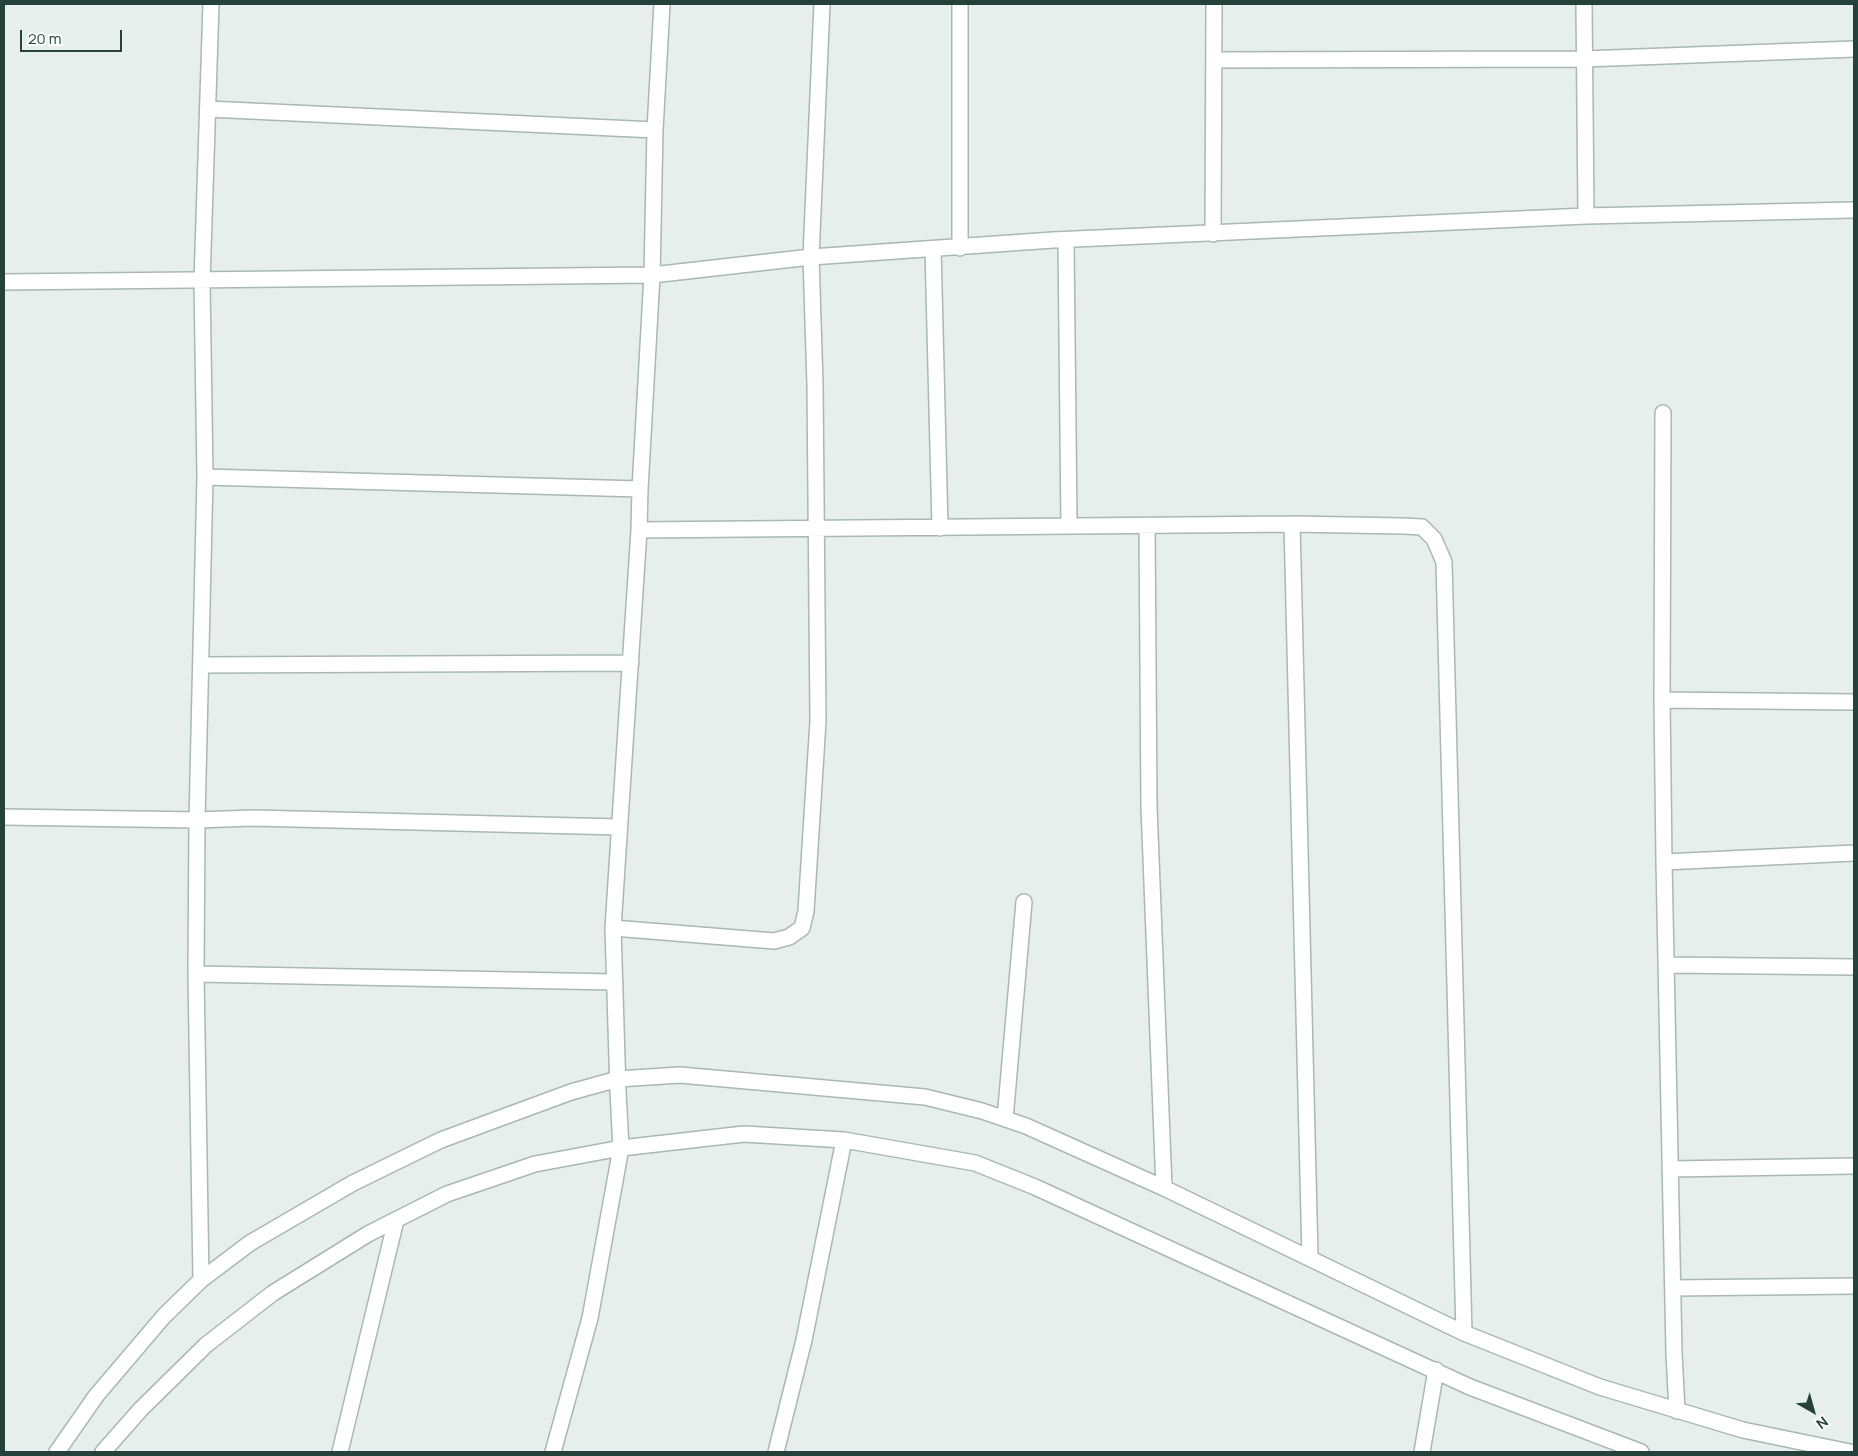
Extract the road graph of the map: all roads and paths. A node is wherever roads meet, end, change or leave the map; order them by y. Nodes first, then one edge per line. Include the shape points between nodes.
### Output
1 (211, 4) edge
2 (662, 4) edge
3 (822, 4) edge
4 (960, 4) edge
5 (1214, 4) edge
6 (1584, 4) edge
7 (1854, 50) edge
8 (1584, 59) junction
9 (1214, 60) junction
10 (208, 109) junction
11 (655, 130) junction
12 (1854, 210) edge
13 (1586, 216) junction
14 (1213, 234) junction
15 (1066, 240) junction
16 (960, 248) junction
17 (933, 249) junction
18 (812, 257) junction
19 (652, 275) junction
20 (202, 281) junction
21 (4, 282) edge
22 (1663, 413) dead end
23 (205, 477) junction
24 (640, 489) junction
25 (1292, 524) junction
26 (1070, 526) junction
27 (1147, 526) junction
28 (816, 528) junction
29 (940, 528) junction
30 (639, 530) junction
31 (631, 663) junction
32 (201, 665) junction
33 (1662, 700) junction
34 (1854, 702) edge
35 (4, 817) edge
36 (197, 820) junction
37 (619, 827) junction
38 (1854, 853) edge
39 (1664, 862) junction
40 (1024, 902) dead end
41 (613, 928) junction
42 (1666, 965) junction
43 (1854, 967) edge
44 (196, 974) junction
45 (615, 982) junction
46 (618, 1085) junction
47 (1005, 1119) junction
48 (844, 1140) junction
49 (621, 1148) junction
50 (1854, 1166) edge
51 (1670, 1169) junction
52 (1164, 1188) junction
53 (396, 1220) junction
54 (1310, 1257) junction
55 (202, 1280) junction
56 (1854, 1286) edge
57 (1673, 1288) junction
58 (1464, 1333) junction
59 (1436, 1370) junction
60 (1677, 1411) junction
61 (1621, 1449) edge
62 (57, 1452) edge
63 (103, 1452) edge
64 (340, 1452) edge
65 (553, 1452) edge
66 (776, 1452) edge
67 (1422, 1452) edge
68 (1641, 1452) edge
69 (1850, 1452) edge

1 - 10 street
2 - 11 street
3 - 18 street
4 - 16 street
5 - 9 street
6 - 8 street
7 - 8 street
8 - 9 street
8 - 13 street
9 - 14 street
10 - 11 street
10 - 20 street
11 - 19 street
12 - 13 street
13 - 14 street
14 - 15 street
15 - 16 street
15 - 26 street
16 - 17 street
17 - 18 street
17 - 29 street
18 - 19 street
18 - 28 street
19 - 20 street
19 - 24 street
20 - 21 street
20 - 23 street
22 - 33 street
23 - 24 street
23 - 32 street
24 - 30 street
25 - 27 street
25 - 54 street
25 - 58 street via 1422,528 1434,539 1444,562
26 - 27 street
26 - 29 street
27 - 52 street via 1150,807
28 - 29 street
28 - 30 street
28 - 41 street via 818,721 806,911 802,928 774,942
30 - 31 street
31 - 32 street
31 - 37 street
32 - 36 street
33 - 34 street
33 - 39 street
35 - 36 street
36 - 37 street via 253,818
36 - 44 street
37 - 41 street
38 - 39 street
39 - 42 street
40 - 47 street
41 - 45 street
42 - 43 street
42 - 51 street
44 - 45 street
44 - 55 street
45 - 46 street
46 - 47 street via 680,1075 925,1097
46 - 49 street
46 - 55 street via 571,1092 441,1140 353,1183 259,1238
47 - 52 street
48 - 49 street via 744,1134
48 - 59 street via 975,1163 1035,1187
48 - 66 street via 804,1340
49 - 53 street via 535,1164 447,1194
49 - 65 street via 590,1318
50 - 51 street
51 - 57 street
52 - 54 street
53 - 63 street via 273,1293 206,1345
53 - 64 street
54 - 58 street
55 - 62 street via 164,1316 96,1396
56 - 57 street
57 - 60 street
58 - 60 street via 1600,1387
59 - 61 street
59 - 67 street
60 - 69 street via 1743,1430
61 - 68 street

